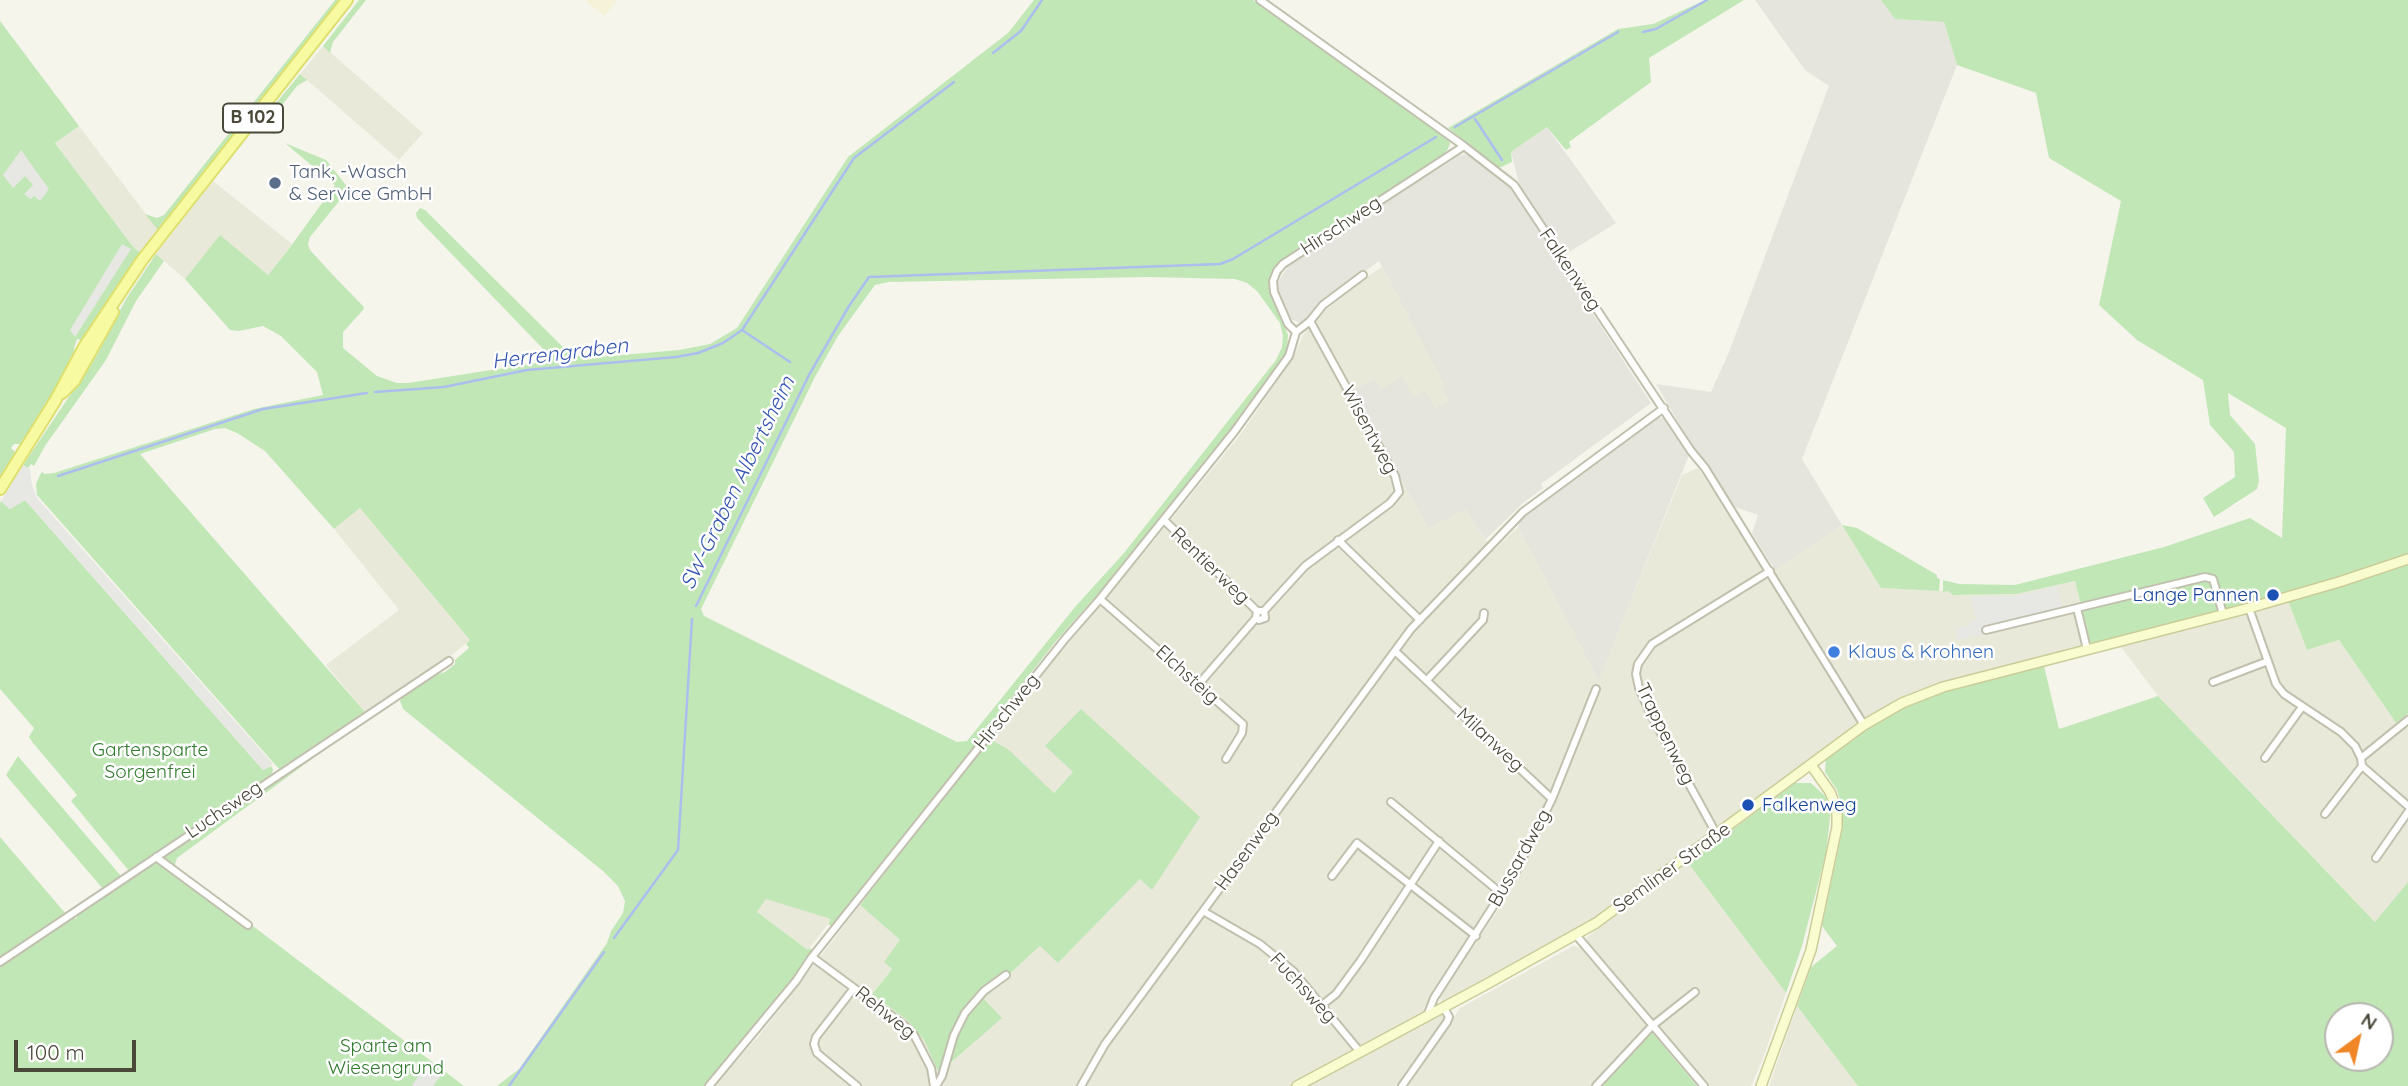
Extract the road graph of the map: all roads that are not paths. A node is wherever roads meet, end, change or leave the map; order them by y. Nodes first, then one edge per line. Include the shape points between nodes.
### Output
1 (347, 0) edge
2 (1260, 0) edge
3 (1464, 146) junction
4 (1363, 275) dead end
5 (1310, 321) junction
6 (1296, 332) junction
7 (1664, 408) junction
8 (0, 489) edge
9 (1164, 520) junction
10 (1338, 540) junction
11 (2408, 559) edge
12 (1770, 571) junction
13 (1100, 599) junction
14 (2077, 608) junction
15 (2249, 608) junction
16 (1484, 613) dead end
17 (1259, 614) junction
18 (2223, 614) junction
19 (1420, 620) junction
20 (1986, 630) dead end
21 (2086, 645) junction
22 (1395, 651) junction
23 (449, 661) dead end
24 (2268, 661) junction
25 (1427, 680) junction
26 (2213, 682) dead end
27 (1198, 685) junction
28 (1596, 689) dead end
29 (2302, 707) junction
30 (2408, 720) edge
31 (1864, 725) junction
32 (2266, 758) dead end
33 (2361, 758) junction
34 (1226, 759) dead end
35 (1811, 765) junction
36 (2362, 766) junction
37 (1552, 799) junction
38 (1391, 802) dead end
39 (2408, 806) edge
40 (2408, 812) edge
41 (2325, 814) dead end
42 (1717, 835) junction
43 (1440, 841) junction
44 (156, 857) junction
45 (2376, 858) dead end
46 (1332, 876) dead end
47 (1412, 884) junction
48 (1502, 894) junction
49 (1203, 911) junction
50 (248, 925) dead end
51 (1576, 935) junction
52 (1476, 936) junction
53 (812, 957) junction
54 (0, 962) edge
55 (1006, 975) dead end
56 (854, 988) junction
57 (1695, 992) dead end
58 (1322, 1005) junction
59 (1444, 1008) junction
60 (1427, 1017) junction
61 (1652, 1026) junction
62 (1360, 1052) junction
63 (709, 1086) edge
64 (857, 1086) edge
65 (935, 1086) edge
66 (1081, 1086) edge
67 (1297, 1086) edge
68 (1402, 1086) edge
69 (1596, 1086) edge
70 (1704, 1086) edge
71 (1761, 1086) edge

1 - 8 main road, B 102 via 129,278
2 - 3 street, Falkenweg
3 - 6 street, Hirschweg via 1283,264 1273,281 1274,292
3 - 7 street, Falkenweg via 1514,185
4 - 5 street via 1323,305
5 - 6 street
5 - 10 street, Wisentweg via 1395,476 1399,492
6 - 9 street, Hirschweg via 1289,356 1254,406
7 - 12 street, Falkenweg
7 - 19 street, Hasenweg via 1523,512
9 - 13 street, Hirschweg
9 - 17 street, Rentierweg
10 - 17 street, Wisentweg via 1305,566
10 - 19 street
11 - 15 street, Semliner Straße
12 - 31 street, Falkenweg
12 - 42 street, Trappenweg via 1651,644 1638,664 1639,688 1650,713
13 - 27 street, Elchsteig
13 - 53 street, Hirschweg
14 - 18 street via 2205,577 2213,579
14 - 20 street
14 - 21 street
15 - 18 street, Semliner Straße
15 - 24 street
16 - 25 street via 1483,620
17 - 27 street, Wisentweg
18 - 21 street, Semliner Straße
19 - 22 street, Hasenweg
21 - 31 street, Semliner Straße via 1920,695
22 - 25 street, Milanweg
22 - 49 street, Hasenweg
23 - 44 street, Luchsweg
24 - 26 street
24 - 29 street via 2276,684
25 - 37 street, Milanweg
27 - 34 street, Elchsteig via 1243,724
28 - 37 street, Bussardweg
29 - 32 street
29 - 33 street via 2341,732
30 - 33 street
31 - 35 street, Semliner Straße
33 - 36 street
35 - 42 street, Semliner Straße
35 - 71 street via 1830,792 1837,827 1811,950
36 - 39 street
36 - 41 street
37 - 48 street, Bussardweg
38 - 43 street
40 - 45 street
42 - 51 street, Semliner Straße
43 - 47 street
43 - 48 street
44 - 50 street
44 - 54 street, Luchsweg
46 - 47 street via 1357,843
47 - 52 street
47 - 58 street via 1362,960
48 - 52 street, Bussardweg
49 - 58 street, Fuchsweg via 1272,953
49 - 66 street, Hasenweg via 1105,1044
51 - 59 street, Semliner Straße
51 - 61 street
52 - 60 street, Bussardweg via 1434,998
53 - 56 street, Rehweg
53 - 63 street, Hirschweg
55 - 65 street via 974,1001 958,1024 948,1062
56 - 64 street via 814,1044 817,1053
56 - 65 street, Rehweg via 914,1035
57 - 61 street
58 - 62 street, Fuchsweg
59 - 60 street, Semliner Straße
59 - 68 street via 1447,1022
60 - 62 street, Semliner Straße
61 - 69 street
61 - 70 street
62 - 67 street, Semliner Straße

